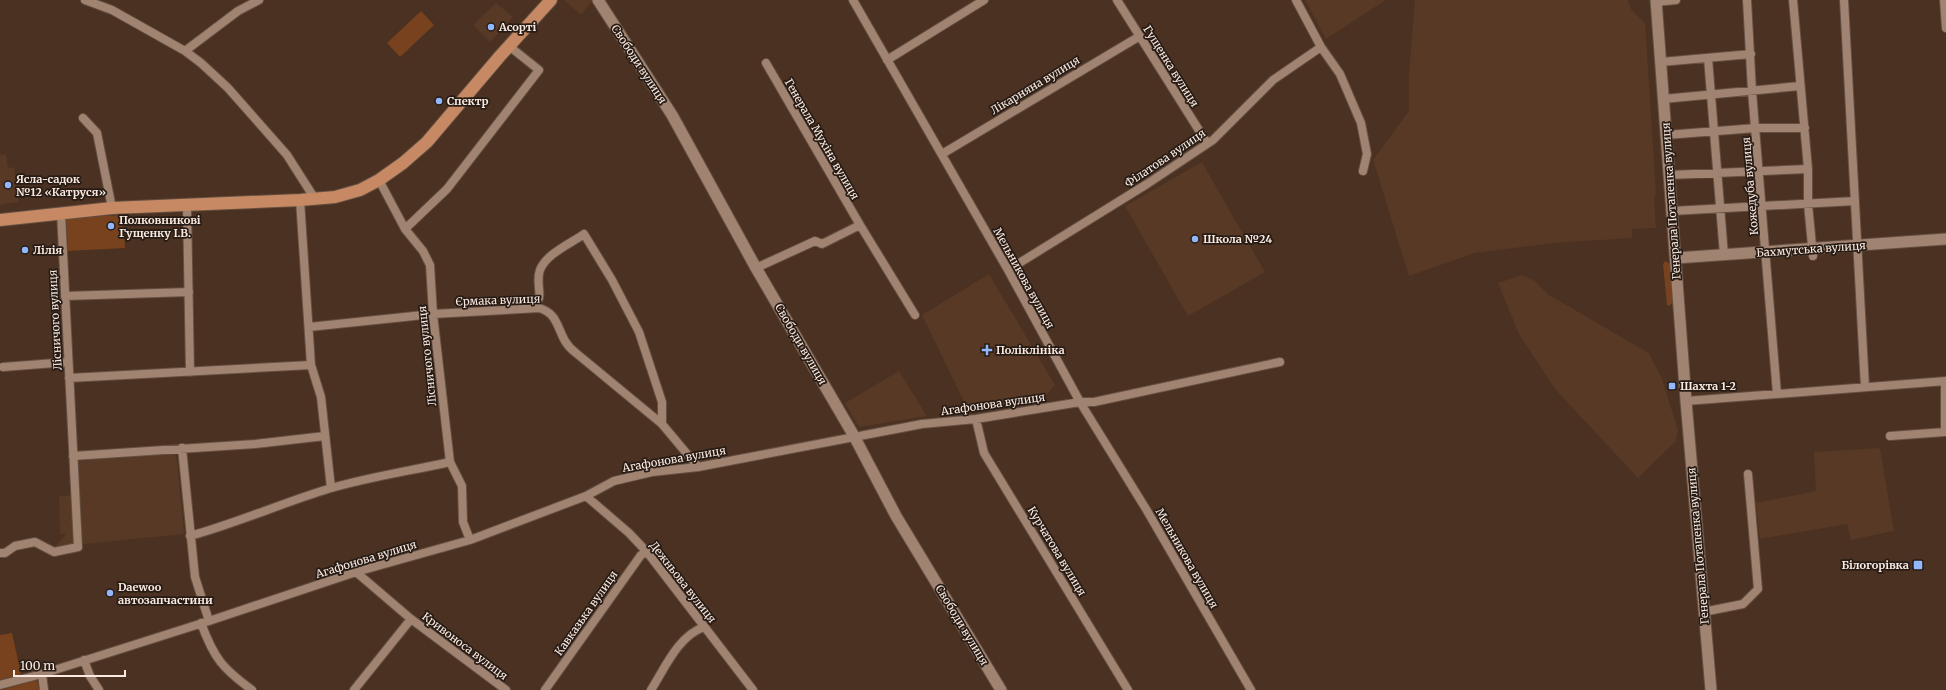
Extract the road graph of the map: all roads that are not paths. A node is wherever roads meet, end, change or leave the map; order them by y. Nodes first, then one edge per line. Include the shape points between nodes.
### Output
1 (85, 0) edge
2 (259, 0) edge
3 (551, 0) edge
4 (598, 0) edge
5 (854, 0) edge
6 (984, 0) edge
7 (1117, 0) edge
8 (1296, 0) edge
9 (1676, 0) edge
10 (1747, 0) edge
11 (1793, 0) edge
12 (1844, 0) edge
13 (1944, 0) edge
14 (1656, 1) edge
15 (1946, 28) edge
16 (1140, 36) junction
17 (509, 46) junction
18 (1321, 47) junction
19 (185, 51) junction
20 (1751, 54) junction
21 (1708, 58) junction
22 (887, 60) junction
23 (1661, 62) junction
24 (766, 63) dead end
25 (1800, 86) junction
26 (1752, 91) junction
27 (1712, 94) junction
28 (1664, 100) junction
29 (83, 118) dead end
30 (1756, 128) junction
31 (1805, 128) junction
32 (1712, 131) junction
33 (1666, 135) junction
34 (1207, 143) junction
35 (942, 154) junction
36 (1808, 169) junction
37 (1759, 170) junction
38 (1363, 171) dead end
39 (1716, 172) junction
40 (1670, 175) junction
41 (379, 180) junction
42 (315, 199) junction
43 (300, 200) junction
44 (1856, 202) junction
45 (1808, 204) junction
46 (187, 206) junction
47 (1763, 206) junction
48 (112, 208) junction
49 (1720, 208) junction
50 (1672, 211) junction
51 (61, 213) junction
52 (0, 220) edge
53 (860, 225) junction
54 (405, 229) junction
55 (1946, 240) edge
56 (1859, 246) junction
57 (1766, 252) junction
58 (1813, 252) junction
59 (1724, 255) junction
60 (1676, 258) junction
61 (756, 268) junction
62 (1008, 270) junction
63 (189, 292) junction
64 (65, 296) junction
65 (531, 308) junction
66 (434, 314) junction
67 (915, 315) dead end
68 (309, 327) junction
69 (68, 362) junction
70 (1280, 362) dead end
71 (311, 365) junction
72 (3, 367) dead end
73 (190, 372) junction
74 (69, 378) junction
75 (1945, 381) edge
76 (1865, 387) junction
77 (1776, 394) junction
78 (1686, 401) junction
79 (1080, 402) junction
80 (976, 419) junction
81 (662, 424) junction
82 (325, 436) junction
83 (854, 436) junction
84 (1890, 436) dead end
85 (182, 448) junction
86 (73, 456) junction
87 (450, 462) junction
88 (698, 467) junction
89 (1748, 474) dead end
90 (331, 488) junction
91 (586, 496) junction
92 (190, 536) junction
93 (470, 540) junction
94 (647, 552) junction
95 (0, 553) edge
96 (356, 572) junction
97 (1704, 612) junction
98 (411, 619) junction
99 (205, 622) junction
100 (704, 627) junction
101 (84, 660) junction
102 (42, 674) junction
103 (0, 685) edge
104 (44, 690) edge
105 (99, 690) edge
106 (252, 690) edge
107 (354, 690) edge
108 (506, 690) edge
109 (545, 690) edge
110 (651, 690) edge
111 (753, 690) edge
112 (1001, 690) edge
113 (1128, 690) edge
114 (1251, 690) edge
115 (1711, 690) edge

1 - 19 street via 112,10
2 - 19 street via 238,11
3 - 17 main road
4 - 61 main road, Свободи вулиця via 672,115
5 - 22 street, Мельникова вулиця
6 - 22 street
7 - 16 street, Гущенка вулиця
8 - 18 street
9 - 14 street
10 - 20 street, Кожедуба вулиця
11 - 25 street
12 - 44 street
13 - 15 street
14 - 23 main road, Генерала Потапенка вулиця
16 - 34 street, Гущенка вулиця
16 - 35 street, Лікарняна вулиця
17 - 41 main road via 427,142
17 - 54 street via 539,70 447,189
18 - 34 street, Філатова вулиця via 1273,80
18 - 38 street via 1340,74 1361,123 1367,154
19 - 42 street via 228,88 287,155
20 - 21 street
20 - 26 street, Кожедуба вулиця
21 - 23 street
21 - 27 street
22 - 35 street, Мельникова вулиця
23 - 28 main road, Генерала Потапенка вулиця
24 - 53 street, Генерала Мухіна вулиця
25 - 26 street
25 - 31 street
26 - 27 street
26 - 30 street, Кожедуба вулиця
27 - 28 street
27 - 32 street
28 - 33 main road, Генерала Потапенка вулиця
29 - 48 street via 97,133
30 - 31 street
30 - 32 street
30 - 37 street, Кожедуба вулиця
31 - 36 street
32 - 33 street
32 - 39 street
33 - 40 main road, Генерала Потапенка вулиця
34 - 62 street, Філатова вулиця via 1148,184
35 - 62 street, Мельникова вулиця
36 - 37 street
36 - 45 street
37 - 39 street
37 - 47 street, Кожедуба вулиця
39 - 40 street
39 - 49 street
40 - 50 main road, Генерала Потапенка вулиця
41 - 42 main road via 360,190
41 - 54 street, Лісничого вулиця
42 - 43 main road
43 - 46 main road
43 - 68 street
44 - 45 street
44 - 56 street
45 - 47 street
45 - 58 street
46 - 48 main road
46 - 63 street
47 - 49 street
47 - 57 street, Кожедуба вулиця
48 - 51 main road
49 - 50 street
49 - 59 street
50 - 60 main road, Генерала Потапенка вулиця
51 - 52 main road
51 - 64 street, Лісничого вулиця
53 - 61 street via 822,244 815,241
53 - 67 street, Генерала Мухіна вулиця
54 - 66 street, Лісничого вулиця via 423,251 430,265
55 - 56 main road, Бахмутська вулиця
56 - 58 main road, Бахмутська вулиця
56 - 76 street
57 - 58 main road, Бахмутська вулиця
57 - 59 main road, Бахмутська вулиця
57 - 77 street, Кожедуба вулиця
59 - 60 main road, Бахмутська вулиця
60 - 78 main road, Генерала Потапенка вулиця
61 - 83 main road, Свободи вулиця
62 - 79 street, Мельникова вулиця
63 - 64 street
63 - 73 street
64 - 69 street, Лісничого вулиця
65 - 66 street, Єрмака вулиця
65 - 81 street, Єрмака вулиця via 546,310 552,314 565,342 576,353
65 - 81 street via 539,298 538,279 544,263 550,256 584,234 627,306 639,332 662,402
66 - 68 street, Єрмака вулиця
66 - 87 street, Лісничого вулиця
68 - 71 street
69 - 72 street
69 - 74 street, Лісничого вулиця
70 - 79 street, Агафонова вулиця via 1094,402
71 - 73 street, Лісничого вулиця
71 - 82 street via 321,397
73 - 74 street, Лісничого вулиця
74 - 86 street, Лісничого вулиця
75 - 76 street
75 - 84 street via 1945,432
76 - 77 street
77 - 78 street
78 - 97 main road, Генерала Потапенка вулиця
79 - 80 street, Агафонова вулиця
79 - 114 street, Мельникова вулиця via 1146,509
80 - 83 street, Агафонова вулиця via 922,424
80 - 113 street, Курчатова вулиця via 984,453
81 - 88 street, Єрмака вулиця
82 - 85 street via 255,444
82 - 90 street
83 - 88 street, Агафонова вулиця
83 - 112 main road, Свободи вулиця via 896,516
85 - 86 street
85 - 92 street
86 - 95 street, Лісничого вулиця via 78,547 54,552 35,542 15,546
87 - 90 street
87 - 93 street, Лісничого вулиця via 462,486 463,522
88 - 91 street, Агафонова вулиця via 652,472 614,481
89 - 97 street via 1758,589 1743,604
90 - 92 street
91 - 93 street, Агафонова вулиця
91 - 94 street, Дежньова вулиця
92 - 99 street via 195,577
93 - 96 street, Агафонова вулиця
94 - 100 street, Дежньова вулиця
94 - 109 street, Кавказька вулиця via 641,555
96 - 98 street, Кривоноса вулиця
96 - 99 street, Агафонова вулиця
97 - 115 main road, Генерала Потапенка вулиця
98 - 107 street, Кривоноса вулиця
98 - 108 street, Кривоноса вулиця
99 - 101 street, Агафонова вулиця
99 - 106 street via 213,653 220,664 229,674
100 - 110 street via 695,630 677,648
100 - 111 street, Дежньова вулиця
101 - 102 street, Агафонова вулиця
101 - 105 street
102 - 103 street, Агафонова вулиця
102 - 104 street

